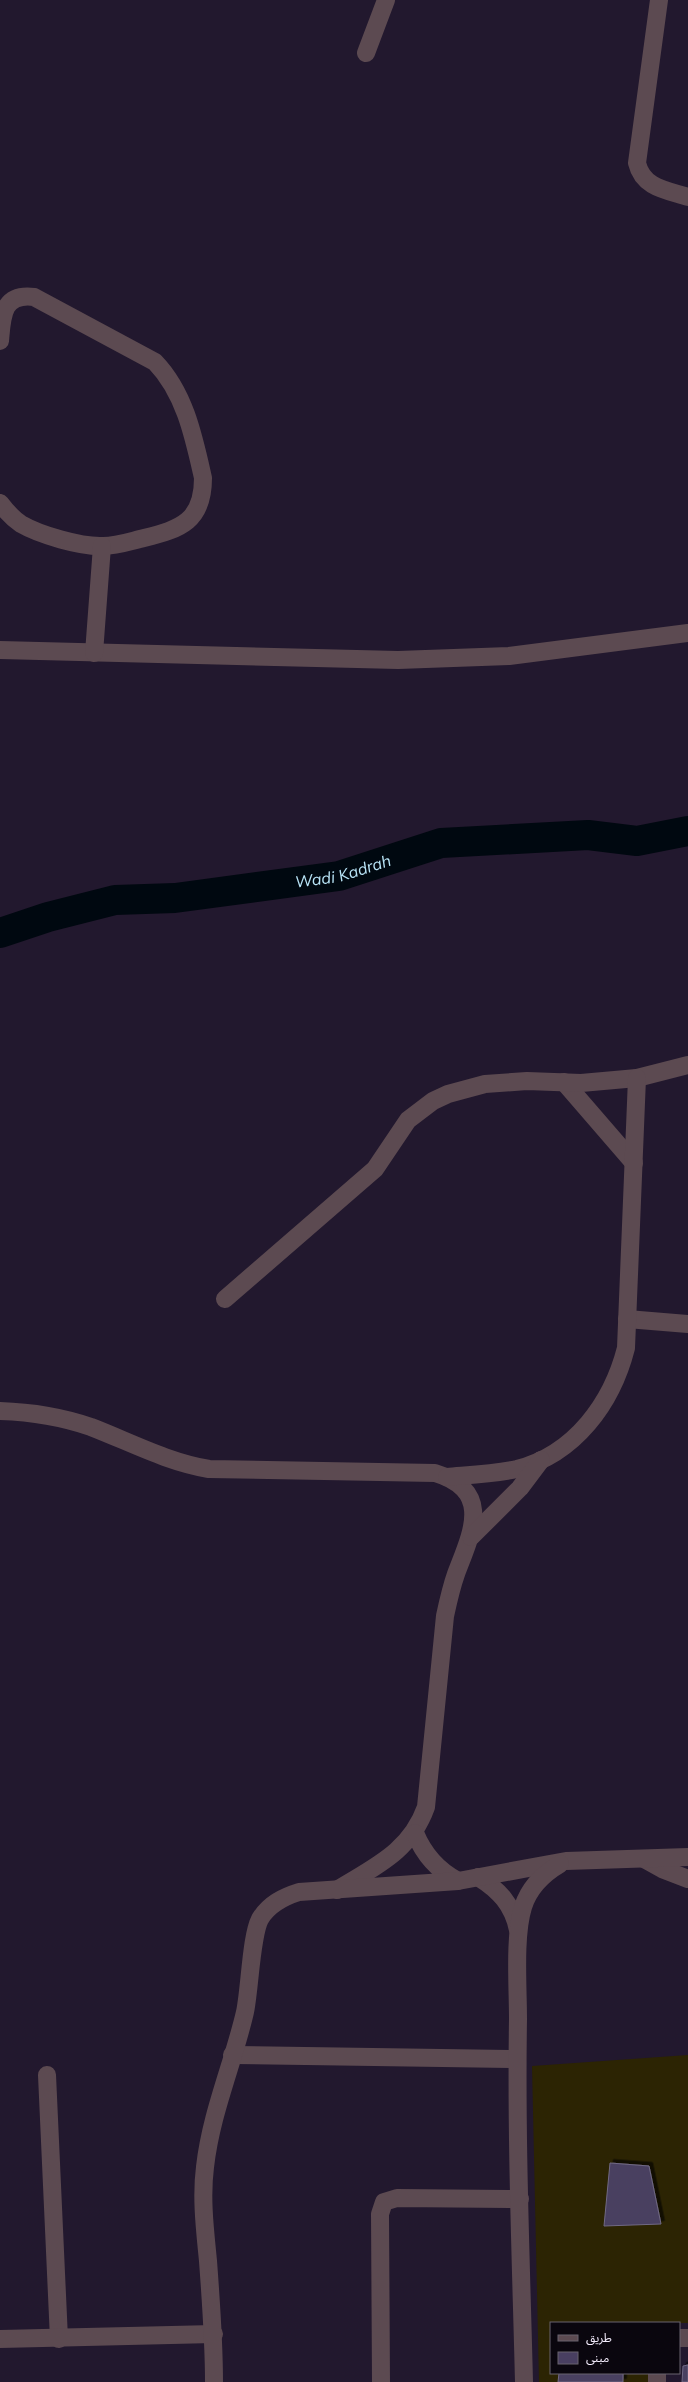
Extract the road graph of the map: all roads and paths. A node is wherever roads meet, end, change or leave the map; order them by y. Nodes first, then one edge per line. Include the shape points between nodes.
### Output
1 (386, 0) edge
2 (659, 0) edge
3 (366, 53) dead end
4 (688, 197) edge
5 (0, 341) edge
6 (0, 503) edge
7 (102, 546) junction
8 (688, 633) edge
9 (0, 650) edge
10 (94, 653) junction
11 (688, 1065) edge
12 (637, 1078) junction
13 (564, 1082) junction
14 (634, 1163) junction
15 (225, 1299) dead end
16 (627, 1319) junction
17 (688, 1324) edge
18 (0, 1411) edge
19 (541, 1460) junction
20 (447, 1477) junction
21 (471, 1537) junction
22 (414, 1833) junction
23 (688, 1857) edge
24 (643, 1859) junction
25 (566, 1861) junction
26 (478, 1877) junction
27 (688, 1879) edge
28 (458, 1881) junction
29 (337, 1890) junction
30 (519, 1939) junction
31 (232, 2055) junction
32 (517, 2059) junction
33 (47, 2075) dead end
34 (520, 2199) junction
35 (214, 2334) junction
36 (0, 2339) edge
37 (59, 2339) junction
38 (214, 2382) edge
39 (381, 2382) edge
40 (524, 2382) edge

1 - 3 street
2 - 4 street via 637,163 642,176 651,185
5 - 7 street via 5,308 18,298 34,297 146,356 167,374 176,388 203,478 200,504 194,515 174,530
6 - 7 street via 13,518 31,528 71,541
7 - 10 street
8 - 10 street via 509,656 398,660
9 - 10 street
11 - 12 street
12 - 13 street
12 - 14 street
13 - 14 street
13 - 15 street via 485,1084 433,1101 408,1120 375,1169
14 - 16 street
16 - 17 street
16 - 19 street via 626,1348 620,1372 610,1394 580,1432
18 - 20 street via 65,1420 90,1427 171,1461 209,1469 435,1473
19 - 20 street via 494,1473
19 - 21 street via 520,1488
20 - 21 street via 462,1488 472,1504 474,1516
21 - 22 street via 452,1588 445,1616 428,1793 426,1807
22 - 28 street via 430,1860
22 - 29 street via 395,1853
23 - 24 street
24 - 25 street
24 - 27 street
25 - 26 street
25 - 30 street via 550,1870 533,1888 523,1907
26 - 28 street
26 - 30 street via 491,1885 511,1909
28 - 29 street
29 - 31 street via 299,1892 283,1897 270,1906 260,1919 246,2005
30 - 32 street
31 - 32 street
31 - 35 street via 210,2130 205,2169 204,2208
32 - 34 street
33 - 37 street
34 - 39 street via 397,2198 384,2202 380,2214
34 - 40 street
35 - 37 street
35 - 38 street
36 - 37 street

